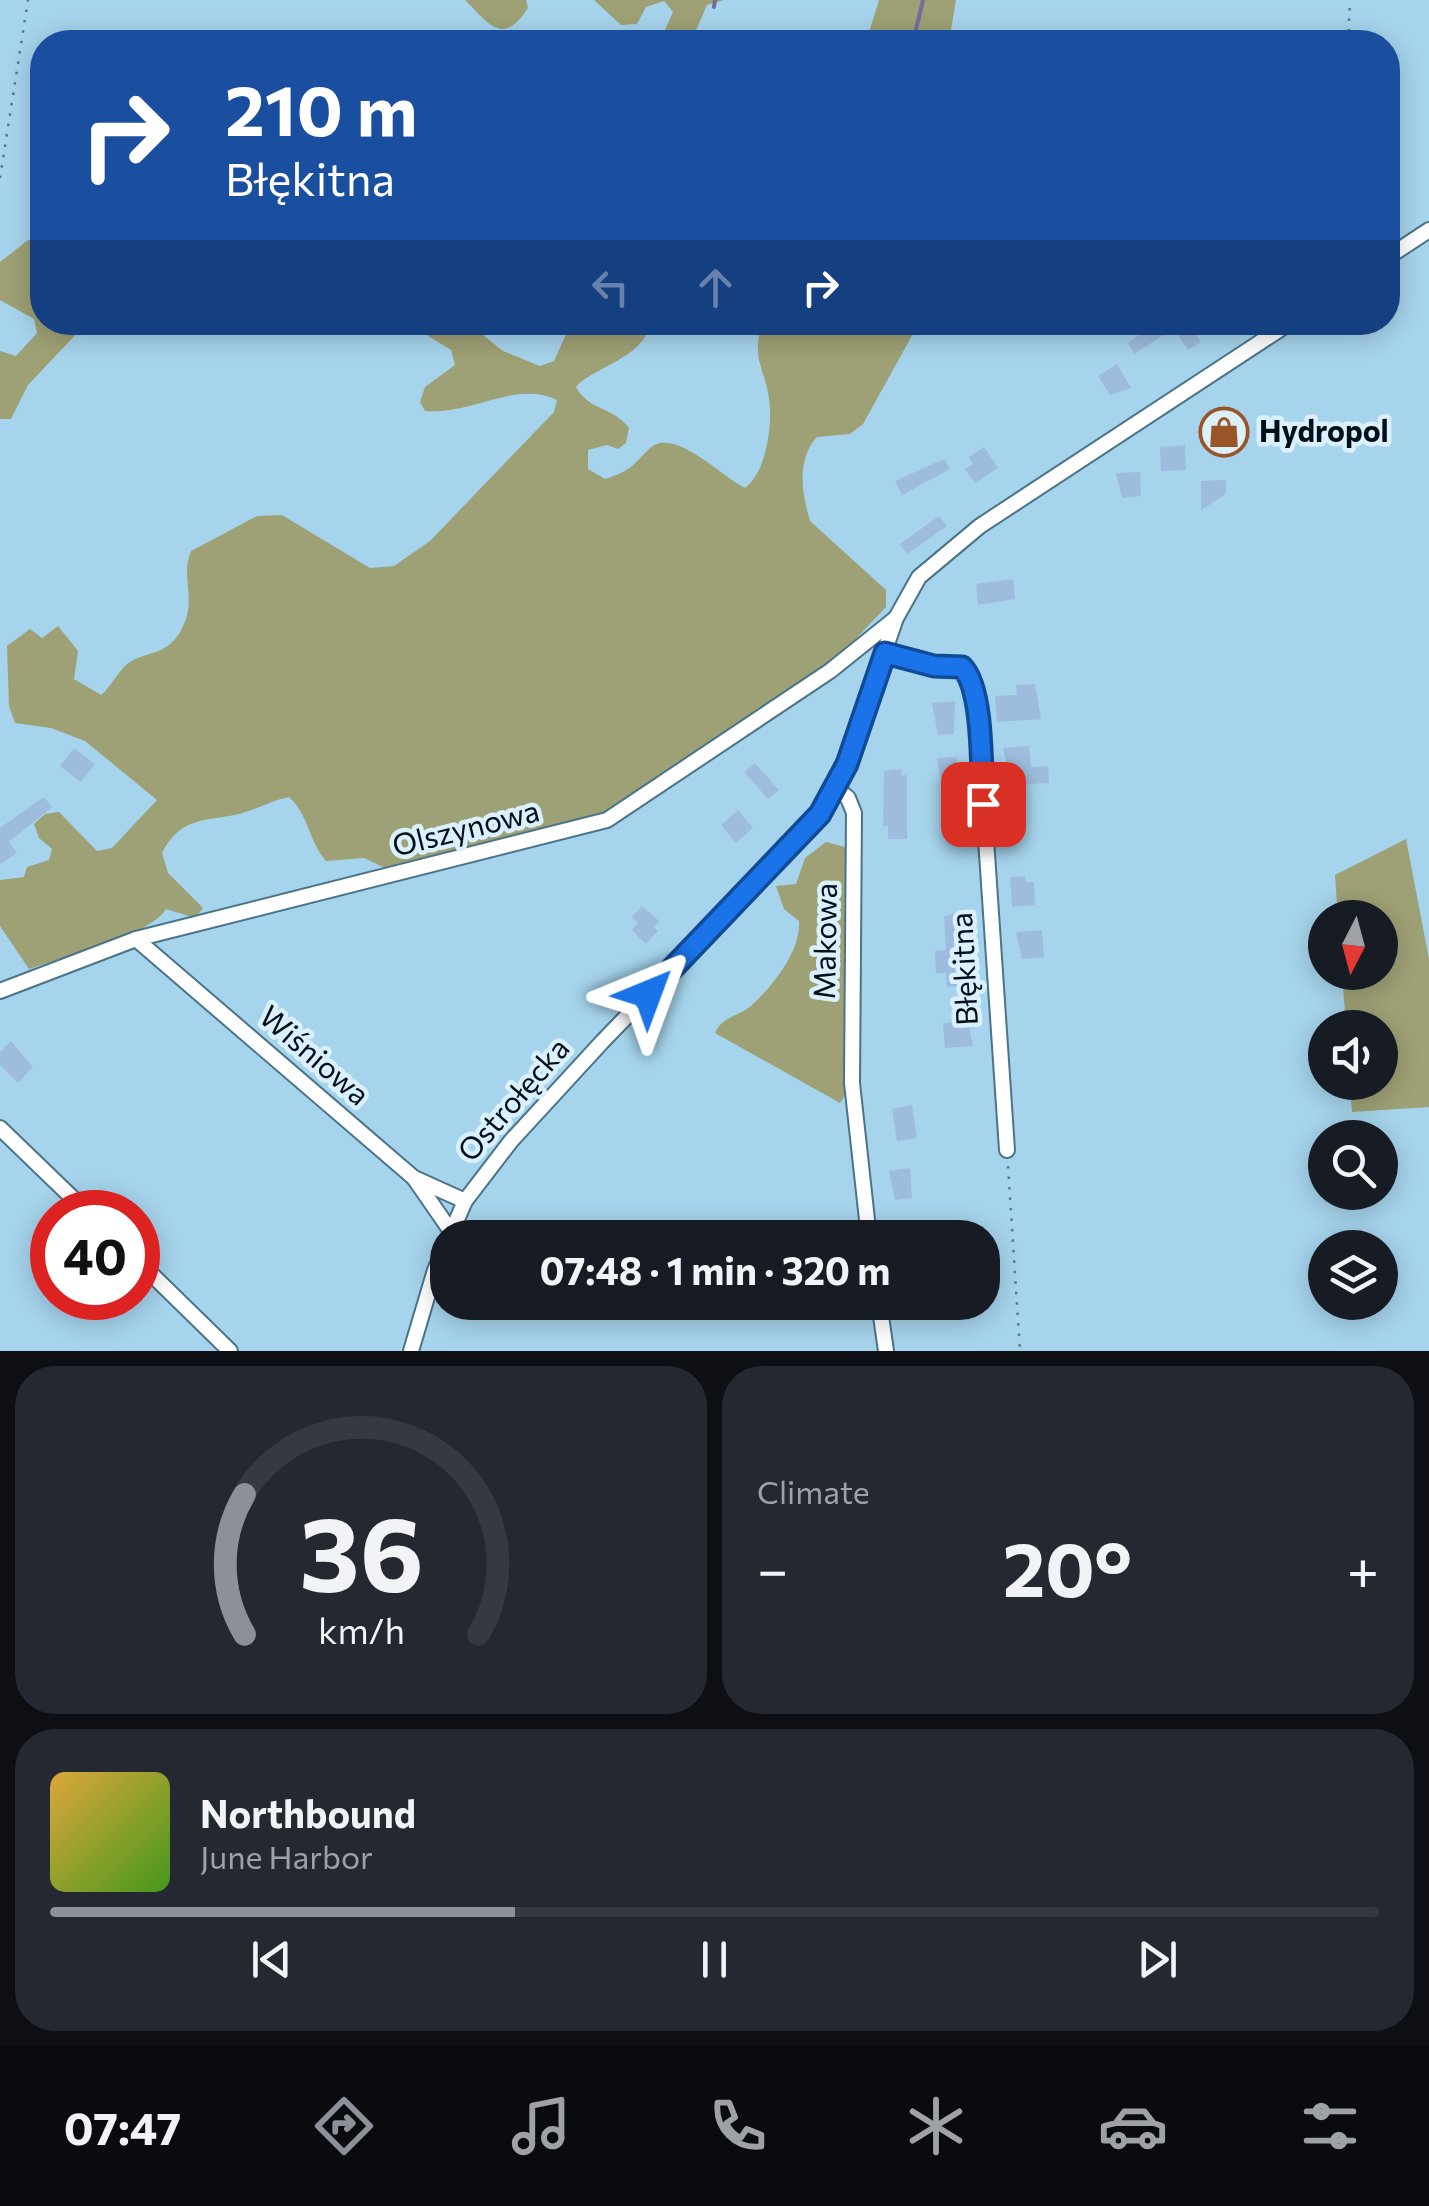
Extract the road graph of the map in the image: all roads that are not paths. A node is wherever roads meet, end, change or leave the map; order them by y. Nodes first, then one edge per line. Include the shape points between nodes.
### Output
1 (1429, 230) edge
2 (1400, 249) edge
3 (1272, 335) edge
4 (896, 618) junction
5 (885, 653) junction
6 (836, 789) junction
7 (136, 939) junction
8 (0, 991) edge
9 (0, 1128) edge
10 (1008, 1150) road end
11 (414, 1178) junction
12 (64, 1190) edge
13 (465, 1200) junction
14 (443, 1220) edge
15 (455, 1220) edge
16 (867, 1220) edge
17 (160, 1283) edge
18 (430, 1290) edge
19 (881, 1320) edge
20 (230, 1351) edge
21 (410, 1351) edge
22 (886, 1351) edge

1 - 2 street
3 - 4 street via 942,553 911,588
4 - 5 street, Ostrołęcka
4 - 7 street, Olszynowa via 608,820
5 - 6 street, Ostrołęcka
5 - 10 street, Błękitna via 969,673 977,706
6 - 13 street, Ostrołęcka via 802,835 602,1042
6 - 16 street, Makowa via 854,813 852,1101
7 - 8 street, Olszynowa
7 - 11 street, Wiśniowa
9 - 12 street
11 - 13 street, Wiśniowa
11 - 14 street
13 - 15 street, Ostrołęcka
17 - 20 street
18 - 21 street, Ostrołęcka
19 - 22 street

